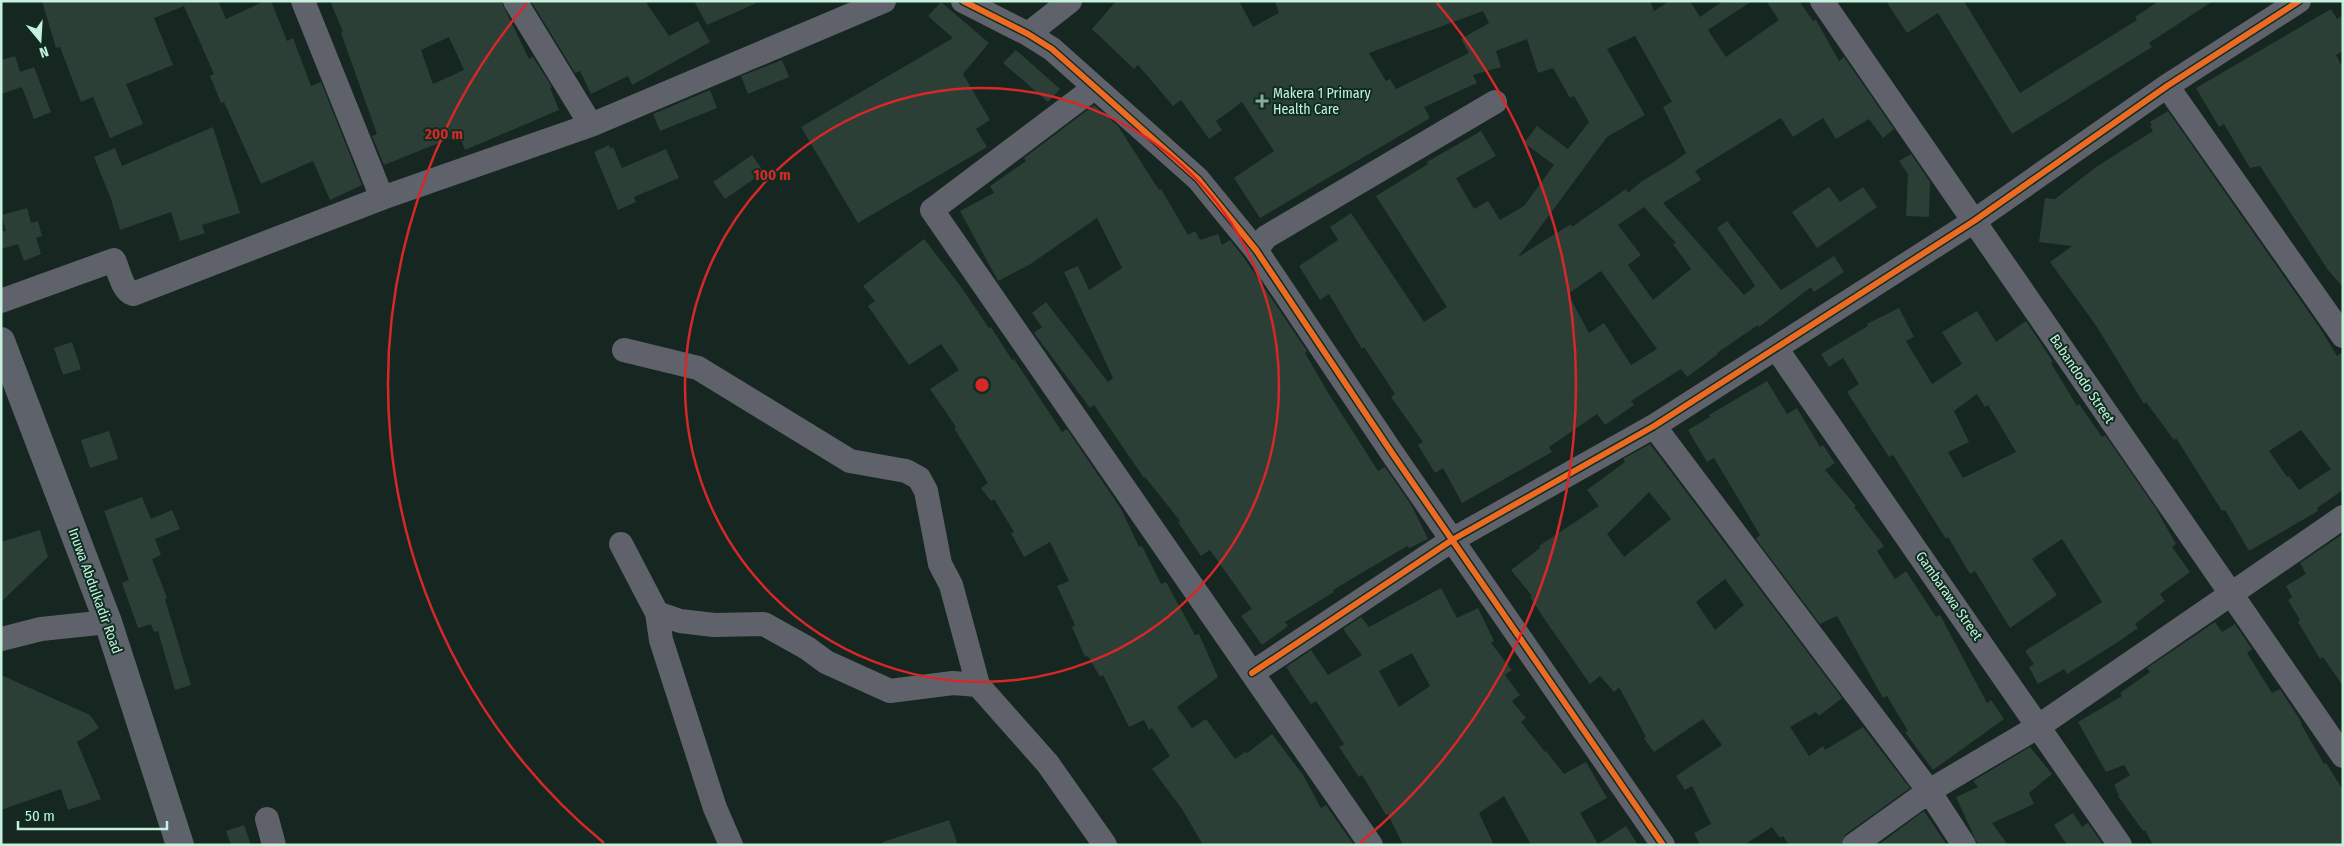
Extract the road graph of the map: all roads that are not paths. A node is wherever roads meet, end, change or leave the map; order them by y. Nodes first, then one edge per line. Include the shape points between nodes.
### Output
1 (302, 1) edge
2 (515, 1) edge
3 (884, 1) edge
4 (963, 1) edge
5 (1070, 1) edge
6 (1822, 1) edge
7 (2299, 1) edge
8 (1028, 34) junction
9 (2167, 86) junction
10 (1094, 88) junction
11 (1495, 102) dead end
12 (591, 125) junction
13 (382, 198) junction
14 (1974, 221) junction
15 (1256, 250) junction
16 (1, 301) edge
17 (2343, 336) edge
18 (1, 341) edge
19 (1776, 348) junction
20 (624, 350) dead end
21 (1654, 426) junction
22 (2343, 517) edge
23 (1452, 540) junction
24 (622, 544) dead end
25 (2230, 594) junction
26 (657, 612) junction
27 (108, 622) junction
28 (1, 639) edge
29 (1252, 673) junction
30 (978, 685) junction
31 (2039, 726) junction
32 (2343, 756) edge
33 (1929, 791) junction
34 (267, 819) dead end
35 (180, 845) edge
36 (274, 845) edge
37 (731, 845) edge
38 (1105, 845) edge
39 (1371, 845) edge
40 (1663, 845) edge
41 (1854, 845) edge
42 (1964, 845) edge
43 (2120, 845) edge

1 - 13 street
2 - 12 street
3 - 12 street
4 - 8 street
5 - 8 street
6 - 14 street, Babandodo Street
7 - 9 street
8 - 10 street via 1052,49
9 - 14 street
9 - 17 street
10 - 15 street via 1198,179
10 - 29 street via 932,210
11 - 15 street via 1266,238
12 - 13 street
13 - 16 street via 134,294 124,286 114,260
14 - 19 street
14 - 25 street, Babandodo Street
15 - 23 street
18 - 27 main road, Inuwa Abdulkadir Road
19 - 21 street
19 - 31 street, Gambarawa Street
20 - 30 street via 698,368 850,461 906,471 919,478 926,491 940,564 951,585
21 - 23 street
21 - 33 street
22 - 25 street
23 - 29 street
23 - 40 street
24 - 26 street
25 - 31 street
25 - 32 street, Babandodo Street
26 - 30 street via 680,621 714,625 764,624 826,662 890,691 953,683
26 - 37 street via 660,640 715,808
27 - 28 street via 41,629
27 - 35 main road, Inuwa Abdulkadir Road
29 - 39 street
30 - 38 street via 1048,764
31 - 33 street
31 - 43 street, Gambarawa Street
33 - 41 street
33 - 42 street
34 - 36 street

